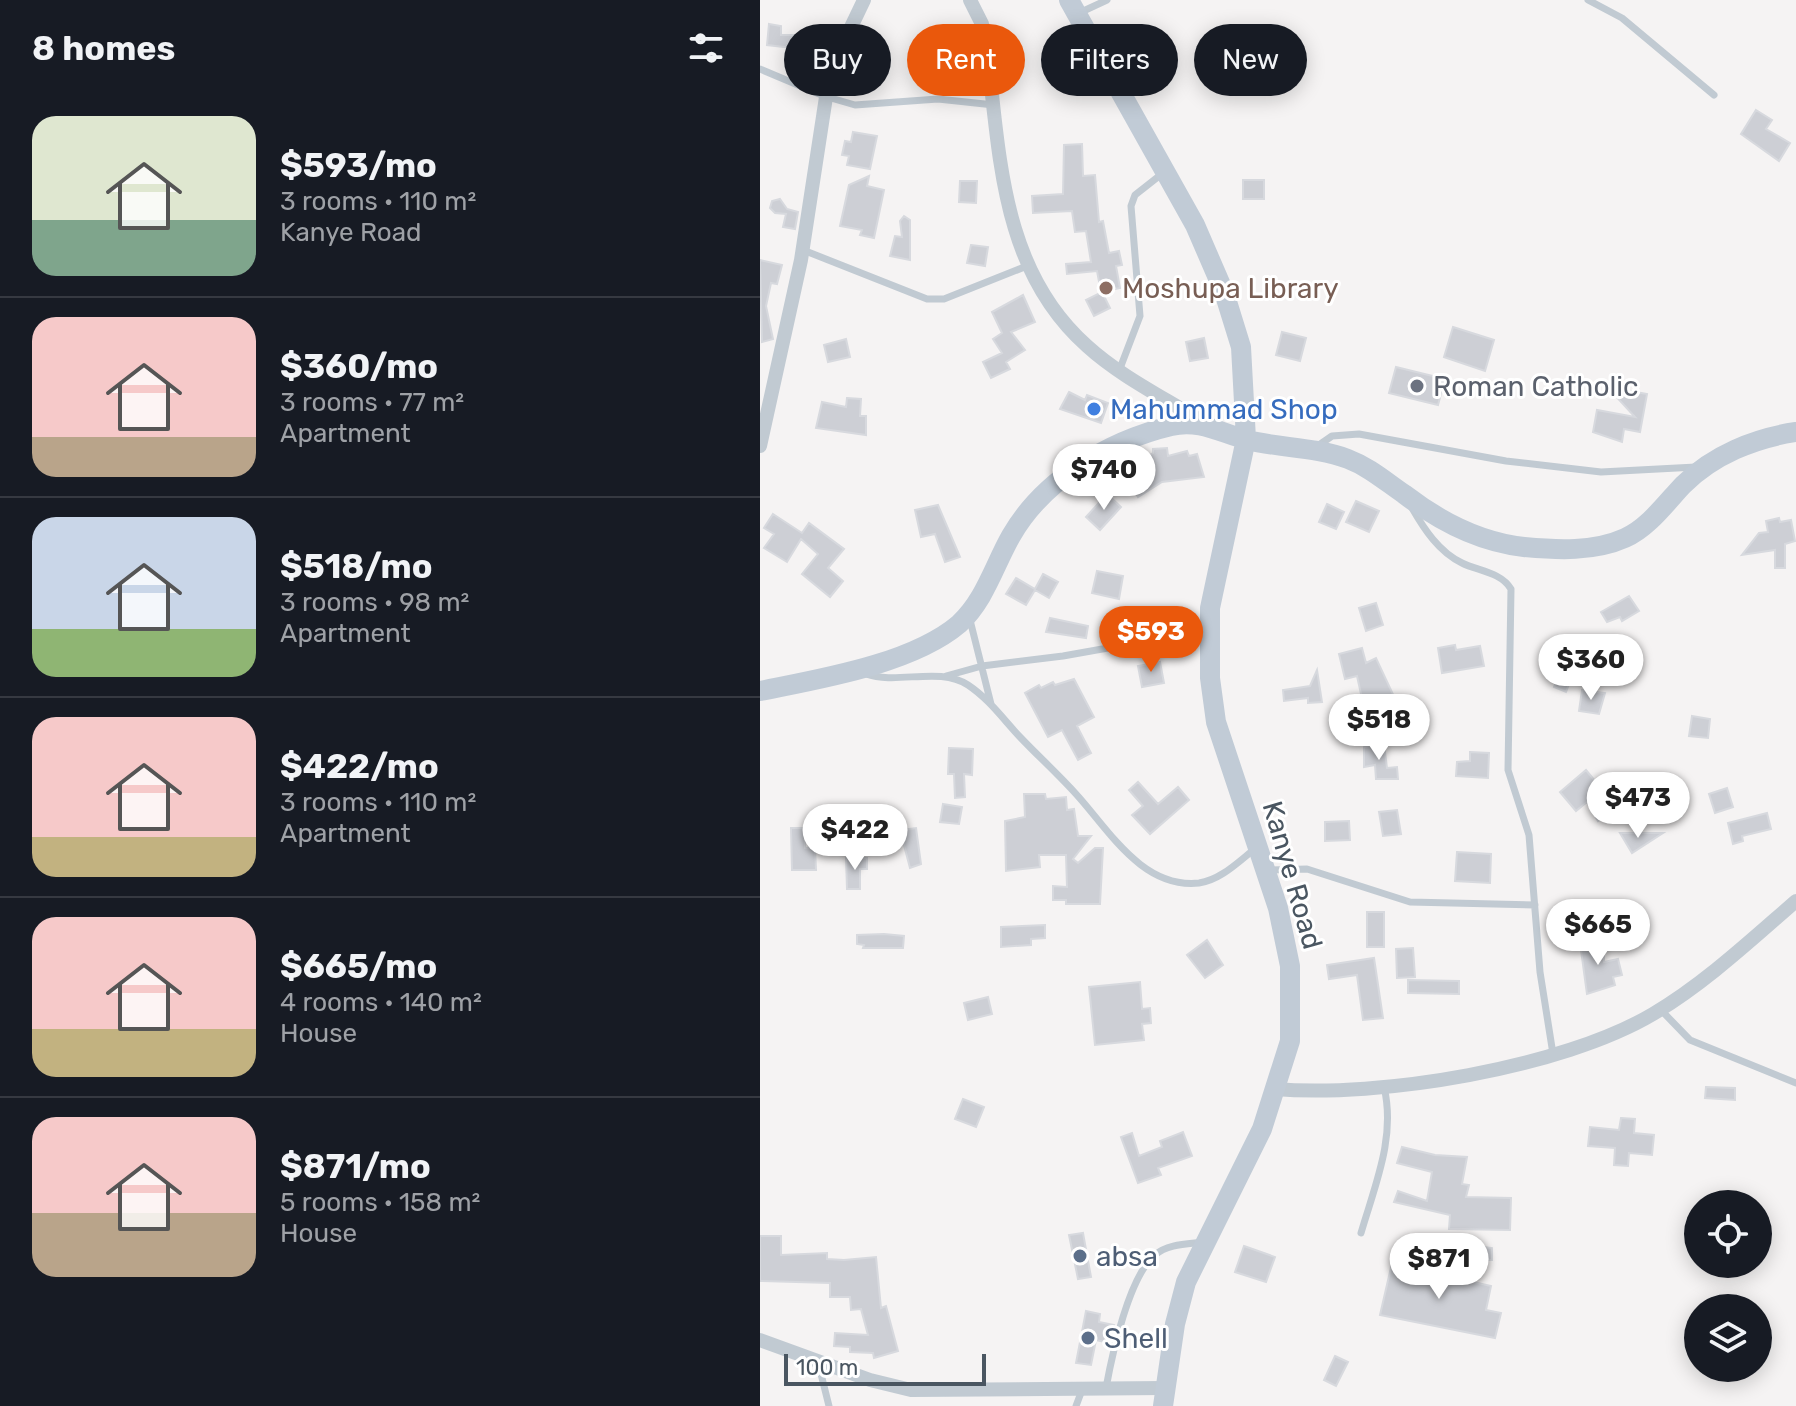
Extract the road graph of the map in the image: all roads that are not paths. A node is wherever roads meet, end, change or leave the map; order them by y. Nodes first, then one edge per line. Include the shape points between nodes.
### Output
1 (864, 0) edge
2 (970, 0) edge
3 (1107, 0) edge
4 (1588, 0) edge
5 (1073, 7) edge
6 (851, 24) edge
7 (760, 69) edge
8 (784, 79) edge
9 (1714, 95) dead end
10 (824, 96) joint
11 (994, 105) junction
12 (1164, 172) junction
13 (803, 250) junction
14 (1027, 266) junction
15 (1119, 371) junction
16 (1208, 425) junction
17 (1796, 432) edge
18 (1246, 439) junction
19 (760, 446) edge
20 (1311, 451) junction
21 (1706, 466) junction
22 (1405, 495) junction
23 (969, 614) junction
24 (1209, 630) junction
25 (982, 666) junction
26 (853, 669) junction
27 (944, 677) junction
28 (760, 691) edge
29 (991, 704) junction
30 (1258, 846) junction
31 (1266, 870) junction
32 (1796, 901) edge
33 (1535, 905) junction
34 (1660, 1009) junction
35 (1553, 1055) junction
36 (1796, 1083) edge
37 (1384, 1087) junction
38 (1275, 1089) junction
39 (1361, 1233) dead end
40 (1203, 1242) junction
41 (760, 1340) edge
42 (818, 1362) junction
43 (1083, 1388) junction
44 (1106, 1388) junction
45 (1164, 1397) edge
46 (829, 1406) edge
47 (1076, 1406) edge

1 - 6 street
2 - 11 street via 982,24
3 - 5 lane
4 - 9 lane via 1622,18
5 - 12 main road, Kanye Road
7 - 8 lane
10 - 11 lane via 855,105 938,99
10 - 13 street
11 - 14 street via 1006,202
12 - 15 lane via 1135,195 1131,206 1140,316
12 - 18 main road, Kanye Road via 1195,225 1241,347
13 - 14 lane via 927,299 954,296
13 - 19 street
14 - 15 street via 1065,325
15 - 16 street
16 - 18 main road
16 - 23 main road via 1173,425 1084,463 1051,484 1010,537
17 - 21 main road via 1737,448
18 - 20 main road
18 - 24 main road, Kanye Road
20 - 21 lane via 1332,436 1359,434 1494,460 1601,472
20 - 22 main road via 1356,463
21 - 22 main road via 1627,537 1590,547 1522,546 1486,539 1447,523
22 - 33 lane via 1443,550 1511,589 1508,770 1527,823
23 - 25 lane
23 - 26 main road via 939,637
24 - 25 lane
24 - 30 main road, Kanye Road via 1216,722
25 - 27 lane
25 - 29 lane
26 - 27 lane via 891,678
26 - 28 main road
27 - 29 lane via 967,684
29 - 30 lane via 1144,868 1165,878 1201,883 1218,877
30 - 31 main road, Kanye Road
31 - 33 lane via 1307,869 1410,902
31 - 38 main road, Kanye Road via 1284,935 1292,1004 1290,1041
32 - 34 street
33 - 35 lane
34 - 35 street
34 - 36 lane via 1690,1040
35 - 37 street
37 - 38 street via 1321,1093
37 - 39 lane via 1389,1136
38 - 40 main road, Kanye Road via 1262,1129
40 - 44 lane via 1153,1256 1118,1325
40 - 45 main road, Kanye Road via 1186,1282
41 - 42 street
42 - 43 street via 911,1390
42 - 46 lane
43 - 44 street
43 - 47 lane
44 - 45 street

